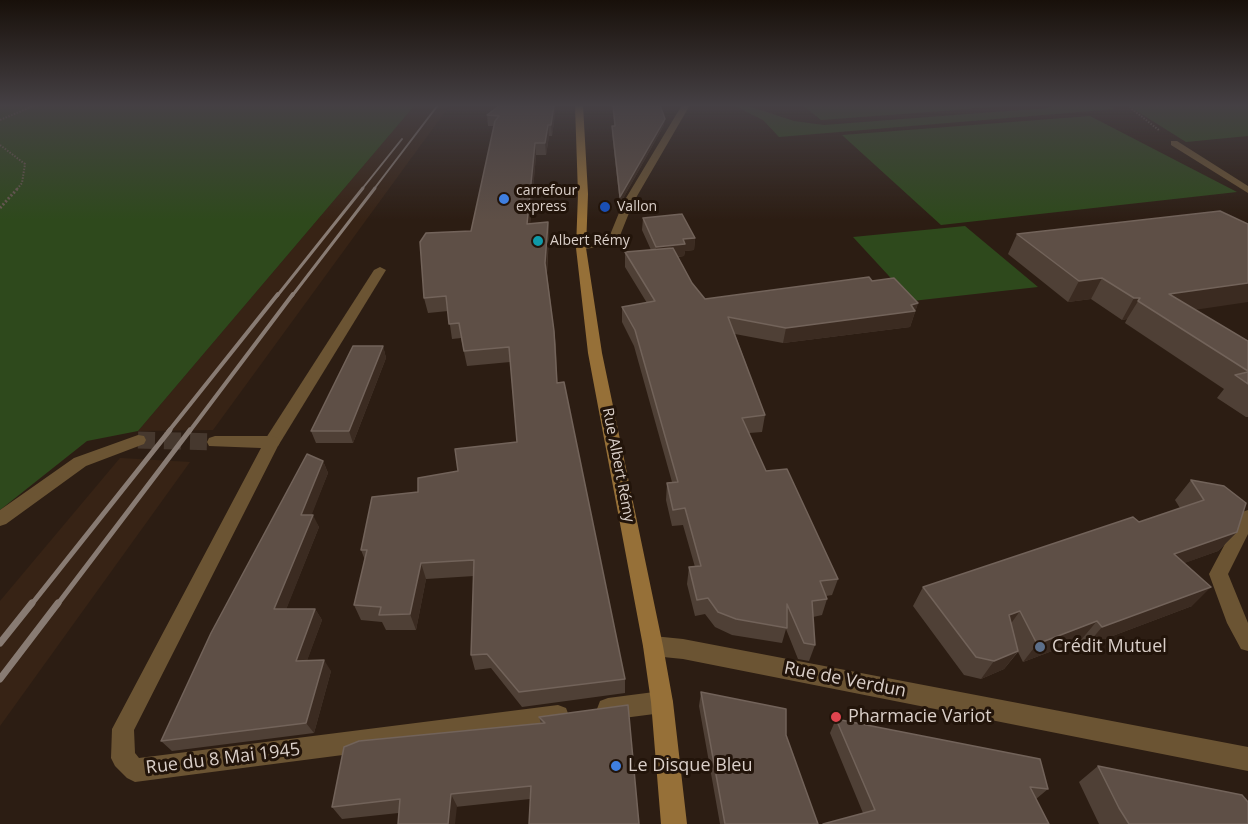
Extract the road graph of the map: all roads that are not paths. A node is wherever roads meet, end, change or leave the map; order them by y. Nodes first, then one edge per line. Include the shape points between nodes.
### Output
1 (581, 143) edge
2 (663, 143) edge
3 (1174, 143) dead end
4 (1248, 190) edge
5 (581, 248) junction
6 (380, 270) dead end
7 (138, 440) tunnel mouth
8 (214, 442) tunnel mouth
9 (272, 442) junction
10 (1248, 517) edge
11 (0, 519) edge
12 (1248, 642) edge
13 (653, 646) junction
14 (662, 702) junction
15 (1248, 759) edge
16 (674, 824) edge

1 - 5 main road, Rue Albert Rémy
2 - 5 street via 628,203 615,236 609,243
3 - 4 street
5 - 13 main road, Rue Albert Rémy via 595,353
6 - 9 street
7 - 11 street via 80,462
8 - 9 street
9 - 14 street, Rue du 8 Mai 1945 via 123,729 123,758 135,770
10 - 12 street via 1218,574
13 - 14 main road, Rue Albert Rémy
13 - 15 street, Rue de Verdun
14 - 16 main road, Rue Albert Rémy

